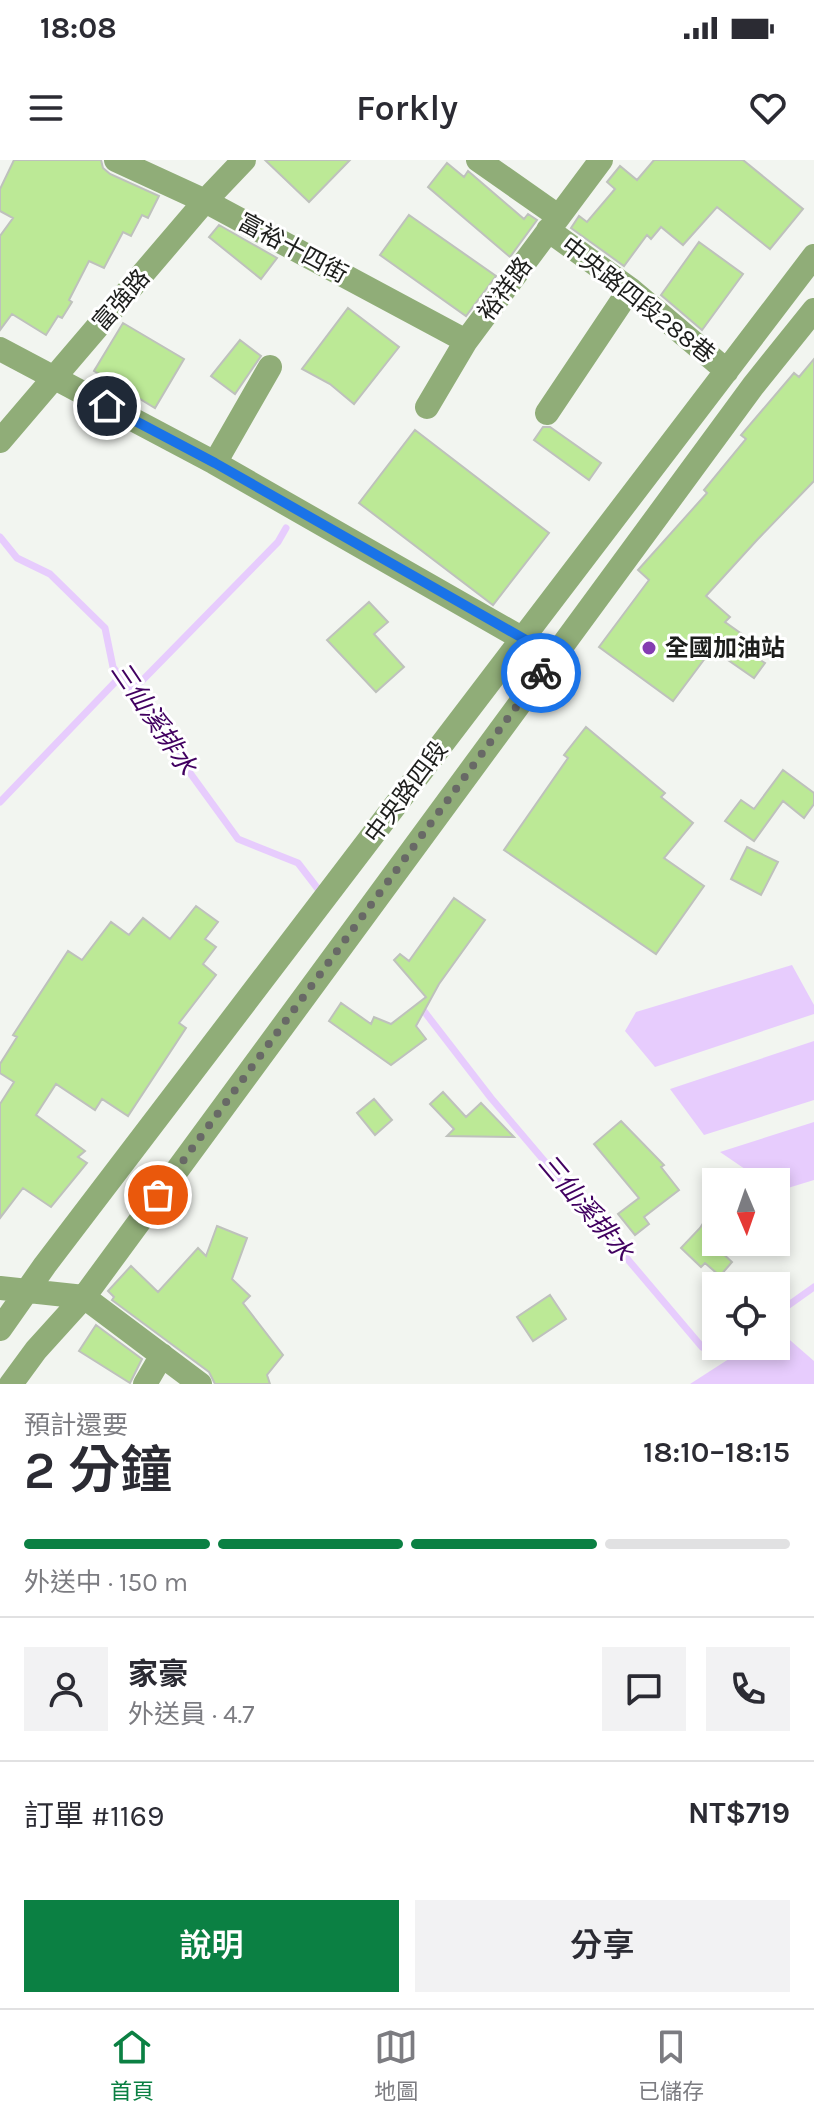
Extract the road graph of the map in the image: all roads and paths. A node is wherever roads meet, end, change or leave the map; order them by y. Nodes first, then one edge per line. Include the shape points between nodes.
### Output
1 (116, 160) edge
2 (244, 160) edge
3 (478, 160) edge
4 (601, 160) edge
5 (205, 201) junction
6 (553, 223) junction
7 (814, 256) edge
8 (630, 289) junction
9 (814, 310) edge
10 (466, 341) junction
11 (0, 349) edge
12 (270, 367) dead end
13 (727, 371) junction
14 (54, 378) junction
15 (427, 407) dead end
16 (547, 413) dead end
17 (0, 441) edge
18 (215, 463) junction
19 (523, 639) junction
20 (554, 656) junction
21 (0, 1288) edge
22 (28, 1291) junction
23 (84, 1297) junction
24 (0, 1329) edge
25 (162, 1355) junction
26 (11, 1384) edge
27 (145, 1384) edge
28 (200, 1384) edge

1 - 5 street, 富裕十四街
2 - 5 street, 富強路
3 - 6 street, 中央路四段288巷
4 - 6 street, 裕祥路
5 - 10 street, 富裕十四街
5 - 14 street, 富強路
6 - 8 street, 中央路四段288巷
6 - 10 street, 裕祥路
7 - 13 street, 中央路四段
8 - 13 street, 中央路四段288巷
8 - 16 street
9 - 20 street, 中央路四段
10 - 15 street, 裕祥路
11 - 14 street
12 - 18 street
13 - 19 street, 中央路四段
14 - 17 street, 富強路
14 - 18 street
18 - 19 street
19 - 20 street
19 - 22 street, 中央路四段
20 - 23 street, 中央路四段
21 - 22 street
22 - 23 street
22 - 24 street, 中央路四段
23 - 25 street
23 - 26 street, 中央路四段
25 - 27 street
25 - 28 street

